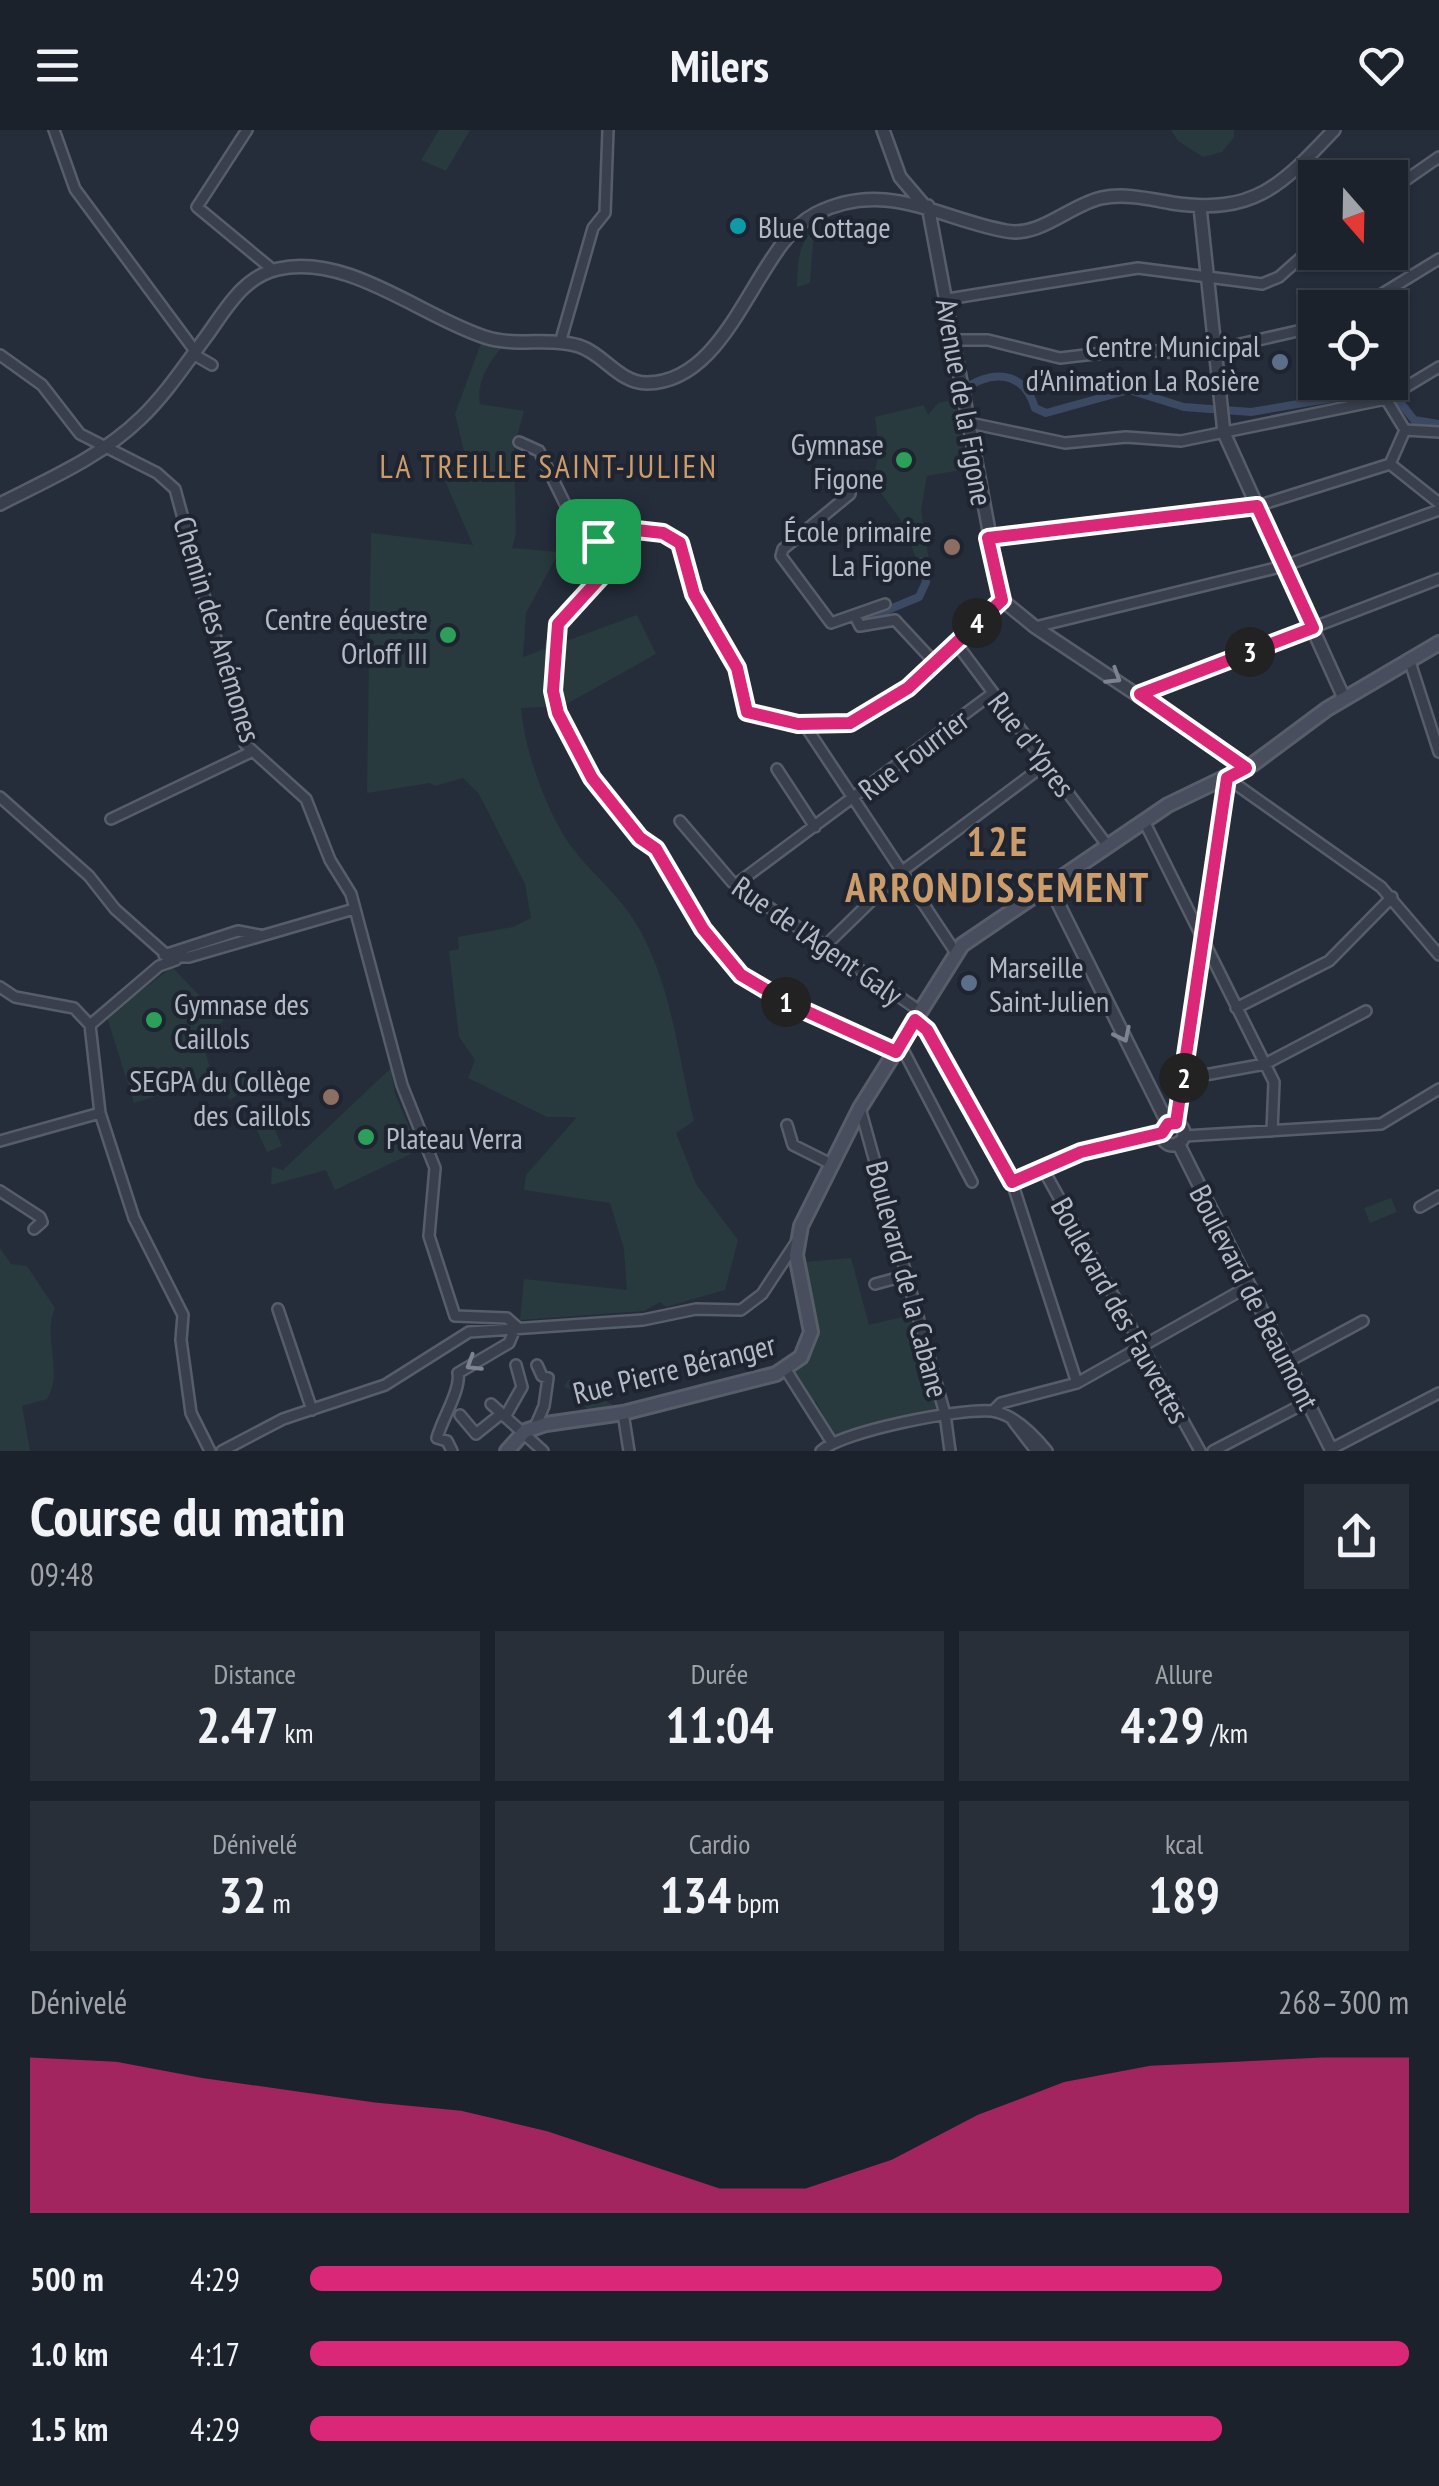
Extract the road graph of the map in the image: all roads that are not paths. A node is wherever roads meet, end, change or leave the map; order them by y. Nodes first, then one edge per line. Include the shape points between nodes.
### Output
1 (54, 130) edge
2 (247, 130) edge
3 (608, 130) edge
4 (879, 130) edge
5 (1334, 130) edge
6 (1439, 157) edge
7 (1408, 179) edge
8 (894, 200) junction
9 (926, 206) junction
10 (1200, 207) junction
11 (1298, 259) edge
12 (1439, 259) edge
13 (273, 270) junction
14 (1206, 275) junction
15 (1389, 290) edge
16 (948, 299) junction
17 (1298, 331) edge
18 (956, 340) junction
19 (560, 343) junction
20 (1214, 350) junction
21 (194, 353) junction
22 (0, 355) edge
23 (212, 365) dead end
24 (1439, 367) edge
25 (1408, 385) edge
26 (1372, 400) edge
27 (1392, 400) edge
28 (970, 423) junction
29 (1405, 430) junction
30 (1439, 432) edge
31 (1224, 433) junction
32 (519, 442) dead end
33 (105, 448) junction
34 (1390, 464) junction
35 (850, 494) dead end
36 (1439, 502) edge
37 (0, 504) edge
38 (1257, 506) junction
39 (1439, 510) edge
40 (988, 538) junction
41 (598, 541) junction
42 (1284, 566) junction
43 (1439, 579) edge
44 (1002, 600) junction
45 (885, 604) dead end
46 (856, 620) junction
47 (1034, 627) junction
48 (1313, 628) junction
49 (956, 642) junction
50 (1439, 642) edge
51 (1410, 659) junction
52 (935, 663) junction
53 (994, 693) junction
54 (1140, 694) junction
55 (1344, 698) junction
56 (804, 724) junction
57 (251, 752) junction
58 (1439, 752) edge
59 (1047, 763) junction
60 (1246, 768) junction
61 (777, 769) dead end
62 (1227, 778) junction
63 (0, 798) edge
64 (852, 799) junction
65 (111, 819) dead end
66 (1144, 820) junction
67 (680, 821) dead end
68 (815, 827) junction
69 (1107, 845) junction
70 (901, 872) junction
71 (736, 885) junction
72 (1049, 885) junction
73 (1392, 897) junction
74 (354, 909) junction
75 (261, 936) junction
76 (1203, 940) junction
77 (824, 946) junction
78 (956, 953) junction
79 (164, 955) junction
80 (1439, 955) edge
81 (184, 958) junction
82 (159, 966) junction
83 (0, 988) edge
84 (1236, 1008) junction
85 (1366, 1011) dead end
86 (918, 1015) junction
87 (90, 1025) junction
88 (898, 1048) junction
89 (1265, 1064) junction
90 (1184, 1079) junction
91 (1439, 1089) edge
92 (860, 1108) junction
93 (100, 1112) junction
94 (787, 1125) dead end
95 (1169, 1127) junction
96 (1272, 1131) junction
97 (1181, 1139) junction
98 (0, 1141) edge
99 (831, 1164) junction
100 (1042, 1168) junction
101 (972, 1182) dead end
102 (1012, 1182) junction
103 (0, 1191) edge
104 (1439, 1196) edge
105 (1420, 1206) dead end
106 (34, 1229) dead end
107 (797, 1241) junction
108 (908, 1275) junction
109 (875, 1284) dead end
110 (1249, 1286) junction
111 (278, 1309) dead end
112 (1363, 1321) dead end
113 (516, 1326) junction
114 (1141, 1346) junction
115 (1287, 1362) junction
116 (538, 1365) dead end
117 (516, 1366) dead end
118 (786, 1370) junction
119 (1077, 1382) junction
120 (1439, 1394) edge
121 (1307, 1402) junction
122 (491, 1404) dead end
123 (312, 1410) junction
124 (623, 1412) junction
125 (993, 1412) junction
126 (945, 1414) junction
127 (460, 1415) dead end
128 (503, 1416) junction
129 (1013, 1421) junction
130 (530, 1429) junction
131 (831, 1441) junction
132 (1334, 1450) edge
133 (210, 1451) edge
134 (222, 1451) edge
135 (452, 1451) edge
136 (507, 1451) edge
137 (542, 1451) edge
138 (629, 1451) edge
139 (821, 1451) edge
140 (950, 1451) edge
141 (1036, 1451) edge
142 (1047, 1451) edge
143 (1200, 1451) edge
144 (1214, 1451) edge

1 - 21 street via 75,189
2 - 13 street via 198,207
3 - 19 street via 604,214 593,228
4 - 8 street
4 - 9 street via 900,177
5 - 10 street via 1270,189 1228,207
6 - 7 street
8 - 9 street
8 - 19 street via 828,209 800,224 719,342 670,377 633,380 588,350
9 - 10 street via 1010,232 1115,196
9 - 16 street, Avenue de la Figone
10 - 14 street
11 - 14 street via 1272,281
12 - 15 street
13 - 19 street via 297,267 355,279 490,340
13 - 21 street via 239,292
14 - 16 street via 1138,268
14 - 20 street
16 - 18 street, Avenue de la Figone
17 - 20 street
18 - 20 street via 988,340 1060,358
18 - 28 street, Avenue de la Figone
20 - 31 street
21 - 23 street
21 - 33 street via 144,416
22 - 33 street, Chemin des Anémones via 42,385 74,428
24 - 25 street
26 - 31 street
27 - 29 street
28 - 31 street via 1065,443
28 - 40 street, Avenue de la Figone
29 - 30 street
29 - 34 street
31 - 38 street
32 - 41 street via 540,451 572,518
33 - 37 street
33 - 57 street, Chemin des Anémones via 175,489
34 - 36 street
34 - 38 street
35 - 46 street via 782,556 832,623
38 - 40 street
38 - 42 street
39 - 42 street
40 - 44 street, Avenue de la Figone
41 - 56 street via 624,527 675,538 694,594 737,668 747,712
41 - 88 street via 610,567 569,608 554,637 555,705 575,748 640,838 656,849 703,929 737,971 790,1004
42 - 47 street
42 - 48 street
43 - 48 street
44 - 47 street
44 - 49 street
45 - 46 street
46 - 52 street via 895,620
47 -> 54 street
48 - 54 street
48 - 55 street
49 - 52 street
49 - 53 street, Rue d'Ypres
50 - 51 main road
51 - 55 main road
51 - 58 street
52 - 56 street via 886,704 850,723
53 - 59 street, Rue d'Ypres
53 - 64 street, Rue Fourrier
54 - 60 street
55 - 60 main road
56 - 64 street
57 - 65 street
57 - 74 street, Chemin des Anémones via 306,799
59 - 69 street, Rue d'Ypres
59 - 70 street
60 - 62 main road
61 - 68 street
62 - 66 main road
62 - 73 street
62 - 76 street
63 - 79 street via 89,876
64 - 68 street, Rue Fourrier
64 - 70 street
66 - 69 main road
66 - 76 street
67 - 71 street, Rue de l'Agent Galy
68 - 71 street, Rue Fourrier
69 - 72 main road
70 - 77 street
70 - 78 street
71 - 77 street, Rue de l'Agent Galy
72 - 78 main road
72 -> 95 street
73 - 80 street
73 - 84 street via 1329,961
74 - 75 street
74 - 113 street, Chemin des Anémones via 402,1085 434,1168 429,1236 454,1316 507,1318
75 - 79 street via 238,931
75 - 81 street
76 - 84 street
76 - 90 street
77 - 86 street, Rue de l'Agent Galy
78 - 86 main road
79 - 81 street
79 - 82 street
81 - 82 street
82 - 87 street
83 - 87 street via 74,1008
84 - 89 street
85 - 89 street
86 - 88 main road
86 - 102 street
87 - 93 street
88 - 92 main road
88 - 101 street
89 - 90 street
89 - 96 street via 1276,1094
90 - 95 street
91 - 96 street via 1381,1124
92 - 99 main road
92 - 108 street, Boulevard de la Cabane
93 - 98 street
93 - 133 street via 134,1218 183,1315 192,1413
94 - 99 street via 793,1145
95 - 97 street, Boulevard de Beaumont
95 - 97 street via 1168,1143
95 - 100 street
96 - 97 street
97 - 110 street, Boulevard de Beaumont
99 - 107 main road
100 - 102 street
100 - 114 street, Boulevard des Fauvettes
102 - 119 street
103 - 106 street via 40,1217
104 - 105 street
107 - 113 street, Chemin des Anémones via 762,1294 741,1310
107 - 118 main road, Rue Pierre Béranger via 811,1332 801,1357
108 - 109 street
108 - 126 street, Boulevard de la Cabane
110 - 114 street
110 - 115 street, Boulevard de Beaumont
111 - 123 street
112 - 115 street
113 - 123 street via 462,1334 385,1385
113 -> 135 street via 510,1343 459,1371 437,1438
114 - 119 street
114 - 143 street, Boulevard des Fauvettes
115 - 121 street, Boulevard de Beaumont
116 - 130 street via 548,1378 544,1406
117 - 128 street via 522,1387
118 - 124 main road, Rue Pierre Béranger
118 - 131 street
119 - 125 street via 1001,1403
120 - 132 street
121 - 132 street, Boulevard de Beaumont
121 - 144 street
122 - 128 street
123 - 134 street
124 - 130 main road, Rue Pierre Béranger
124 - 138 street
125 - 126 street
125 - 129 street
126 - 131 street
126 - 140 street, Boulevard de la Cabane
127 - 128 street via 476,1434
128 - 130 street
129 - 141 street
129 - 142 street
130 - 136 main road
130 - 137 street
131 - 139 street

